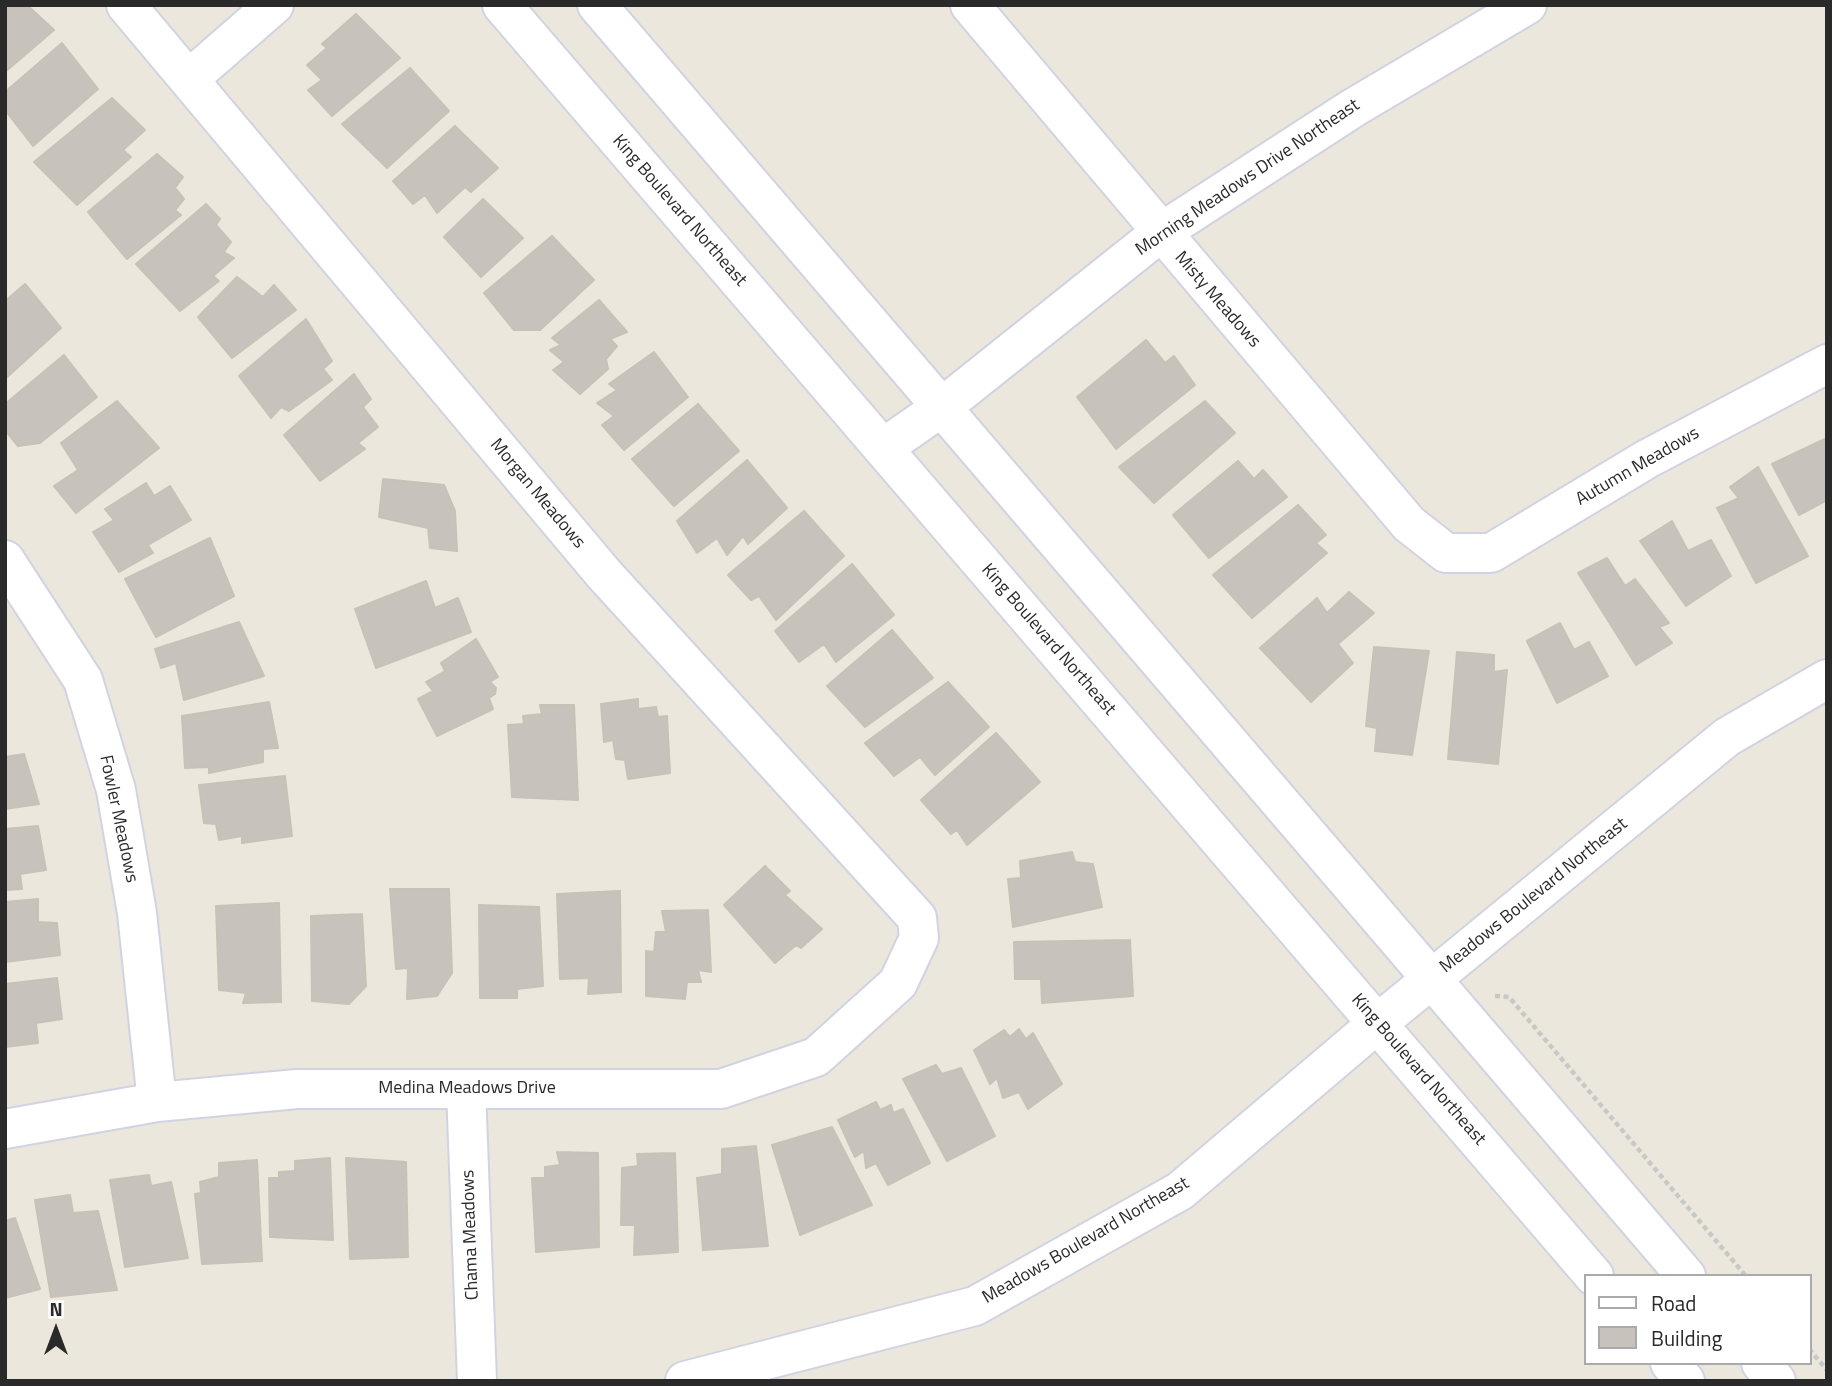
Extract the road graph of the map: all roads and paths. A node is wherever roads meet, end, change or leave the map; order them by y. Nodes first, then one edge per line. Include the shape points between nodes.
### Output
1 (127, 5) edge
2 (274, 5) edge
3 (502, 5) edge
4 (597, 5) edge
5 (970, 5) edge
6 (1527, 5) edge
7 (189, 79) junction
8 (1160, 233) junction
9 (1827, 364) edge
10 (942, 407) junction
11 (883, 448) junction
12 (1446, 553) joint
13 (5, 560) edge
14 (1827, 679) edge
15 (1433, 978) junction
16 (898, 983) joint
17 (1378, 1023) junction
18 (466, 1089) junction
19 (157, 1102) junction
20 (5, 1129) edge
21 (1592, 1274) edge
22 (1684, 1274) edge
23 (1811, 1351) edge
24 (1672, 1365) edge
25 (1763, 1365) edge
26 (1827, 1370) edge
27 (477, 1381) edge
28 (685, 1381) edge
29 (1685, 1381) edge
30 (1776, 1381) edge

1 - 7 street, Morgan Meadows
2 - 7 street
3 - 11 street, King Boulevard Northeast
4 - 10 street
5 - 8 street, Misty Meadows
6 - 8 street, Morning Meadows Drive Northeast via 1353,108
7 - 16 street, Morgan Meadows via 603,573 917,918 919,938
8 - 10 street, Morning Meadows Drive Northeast
8 - 12 street, Misty Meadows via 1409,524
9 - 12 street, Autumn Meadows via 1647,459 1491,553
10 - 11 street, Morning Meadows Drive Northeast
10 - 15 street
11 - 17 street, King Boulevard Northeast
13 - 19 street, Fowler Meadows via 83,680 116,790 137,913
14 - 15 street, Meadows Boulevard Northeast via 1727,737
15 - 17 street, Meadows Boulevard Northeast
15 - 22 street
16 - 18 street, Medina Meadows Drive via 816,1057 721,1089
17 - 21 street, King Boulevard Northeast
17 - 28 street, Meadows Boulevard Northeast via 1180,1191 975,1306
18 - 19 street, Medina Meadows Drive via 297,1089
18 - 27 street, Chama Meadows
19 - 20 street, Medina Meadows Drive
23 - 26 path
24 - 29 street
25 - 30 street

